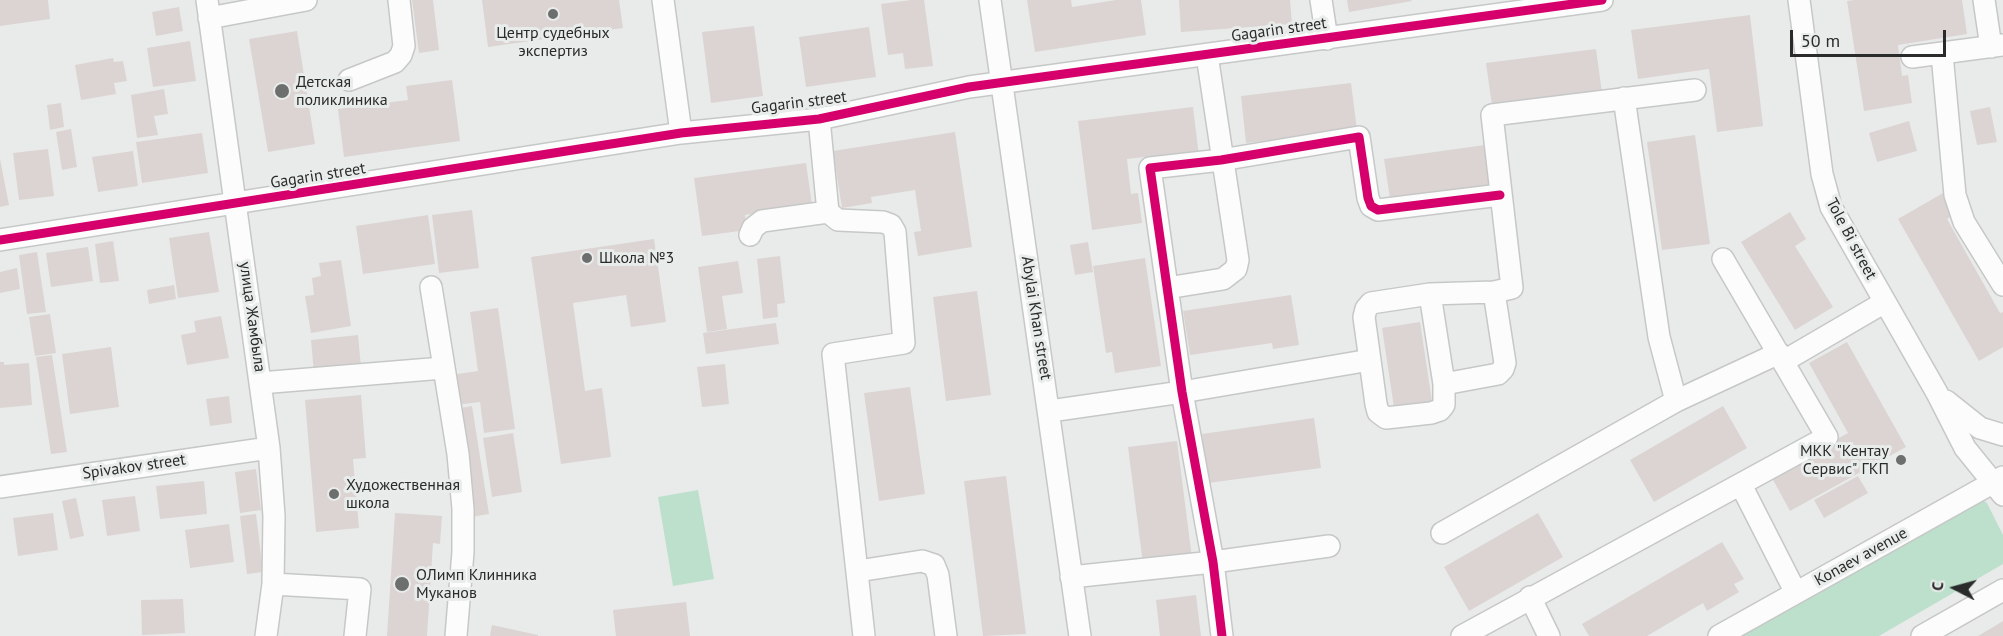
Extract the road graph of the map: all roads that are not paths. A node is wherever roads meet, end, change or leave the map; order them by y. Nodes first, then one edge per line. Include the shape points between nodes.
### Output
1 (306, 0) edge
2 (399, 0) edge
3 (663, 0) edge
4 (990, 0) edge
5 (1321, 0) edge
6 (1602, 0) edge
7 (1799, 0) edge
8 (1984, 0) edge
9 (208, 9) edge
10 (1327, 39) junction
11 (1997, 46) edge
12 (1942, 54) junction
13 (1207, 55) junction
14 (1912, 57) dead end
15 (349, 80) dead end
16 (1002, 84) junction
17 (1695, 90) dead end
18 (1623, 98) junction
19 (819, 119) junction
20 (681, 133) junction
21 (1221, 160) junction
22 (1500, 195) junction
23 (237, 204) junction
24 (828, 212) junction
25 (750, 235) dead end
26 (0, 240) edge
27 (1723, 259) dead end
28 (2003, 285) edge
29 (430, 287) dead end
30 (1167, 288) junction
31 (1494, 292) junction
32 (1430, 294) junction
33 (1885, 302) junction
34 (1781, 357) junction
35 (1370, 360) junction
36 (443, 368) junction
37 (260, 383) junction
38 (1444, 384) junction
39 (1182, 392) junction
40 (1937, 393) junction
41 (1676, 401) junction
42 (1050, 411) junction
43 (2003, 435) edge
44 (269, 448) junction
45 (1741, 485) junction
46 (1999, 485) edge
47 (0, 487) edge
48 (1442, 532) dead end
49 (1329, 546) dead end
50 (1213, 562) junction
51 (858, 571) junction
52 (1071, 577) junction
53 (273, 584) junction
54 (2003, 590) edge
55 (1796, 593) junction
56 (1530, 597) junction
57 (266, 636) edge
58 (355, 636) edge
59 (456, 636) edge
60 (864, 636) edge
61 (946, 636) edge
62 (1080, 636) edge
63 (1222, 636) edge
64 (1462, 636) edge
65 (1549, 636) edge
66 (1719, 636) edge
67 (1922, 636) edge

1 - 9 street
2 - 15 street via 404,46 400,55 395,62
3 - 20 street
4 - 16 street, Abylai Khan street
5 - 10 street
6 - 10 street, Gagarin street
7 - 33 street, Tole Bi street via 1822,174 1831,207
8 - 11 street
9 - 23 street, улица Жамбыла
10 - 13 street, Gagarin street
11 - 12 street
12 - 14 street
12 - 28 street via 1955,195 1964,222
13 - 16 street, Gagarin street
13 - 21 street
16 - 19 street, Gagarin street via 969,87
16 - 42 street, Abylai Khan street
17 - 18 street
18 - 22 street via 1492,115
18 - 41 street via 1659,337
19 - 20 street, Gagarin street
19 - 24 street
20 - 23 street, Gagarin street
21 - 22 street via 1359,136 1368,198 1378,210
21 - 30 street via 1238,260 1236,269 1223,279
21 - 30 street via 1150,168
22 - 31 street via 1512,288
23 - 26 street, Gagarin street
23 - 37 street, улица Жамбыла
24 - 25 street via 762,221
24 - 51 street via 838,220 884,222 895,232 904,342 833,354
27 - 34 street
29 - 36 street
30 - 39 street
31 - 32 street
31 - 38 street via 1503,369 1498,374
32 - 35 street via 1371,303 1364,317
32 - 38 street
33 - 34 street
33 - 40 street, Tole Bi street
34 - 41 street
34 - 45 street via 1827,437
35 - 38 street via 1376,404 1386,418 1440,410 1446,398
35 - 39 street
36 - 37 street
36 - 59 street via 463,509
37 - 44 street, улица Жамбыла
39 - 42 street
39 - 50 street
40 - 43 street, Tole Bi street via 1980,428
40 - 46 street, Tole Bi street via 1965,448
41 - 48 street
42 - 52 street, Abylai Khan street
44 - 47 street, Spivakov street
44 - 53 street, улица Жамбыла
45 - 55 street
45 - 56 street
46 - 55 street, Konaev avenue
49 - 50 street
50 - 52 street
50 - 63 street
51 - 60 street
51 - 61 street via 922,561 934,566
52 - 62 street, Abylai Khan street
53 - 57 street, улица Жамбыла
53 - 58 street via 360,589
54 - 67 street
55 - 66 street, Konaev avenue
56 - 64 street
56 - 65 street

